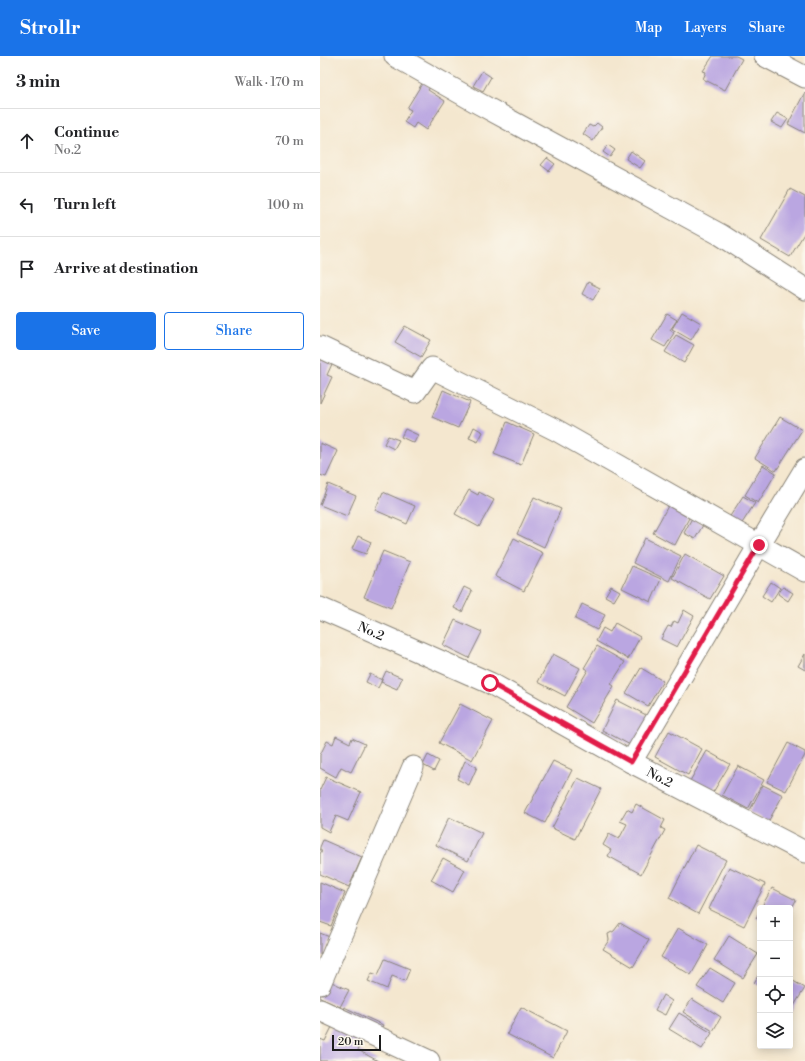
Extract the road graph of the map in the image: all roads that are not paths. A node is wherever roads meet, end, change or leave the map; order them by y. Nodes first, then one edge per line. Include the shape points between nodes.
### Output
1 (395, 56) edge
2 (765, 56) edge
3 (805, 77) edge
4 (805, 288) edge
5 (320, 347) edge
6 (805, 470) edge
7 (759, 545) junction
8 (805, 571) edge
9 (320, 608) edge
10 (631, 762) junction
11 (413, 767) dead end
12 (805, 852) edge
13 (320, 984) edge
14 (320, 1010) edge
15 (429, 1061) edge

1 - 4 street via 721,235
2 - 3 street
5 - 7 street via 415,392 432,368 556,430
6 - 7 street
7 - 8 street
7 - 10 street
9 - 10 street, No.2 via 490,683
10 - 12 street, No.2
11 - 13 street
14 - 15 street

